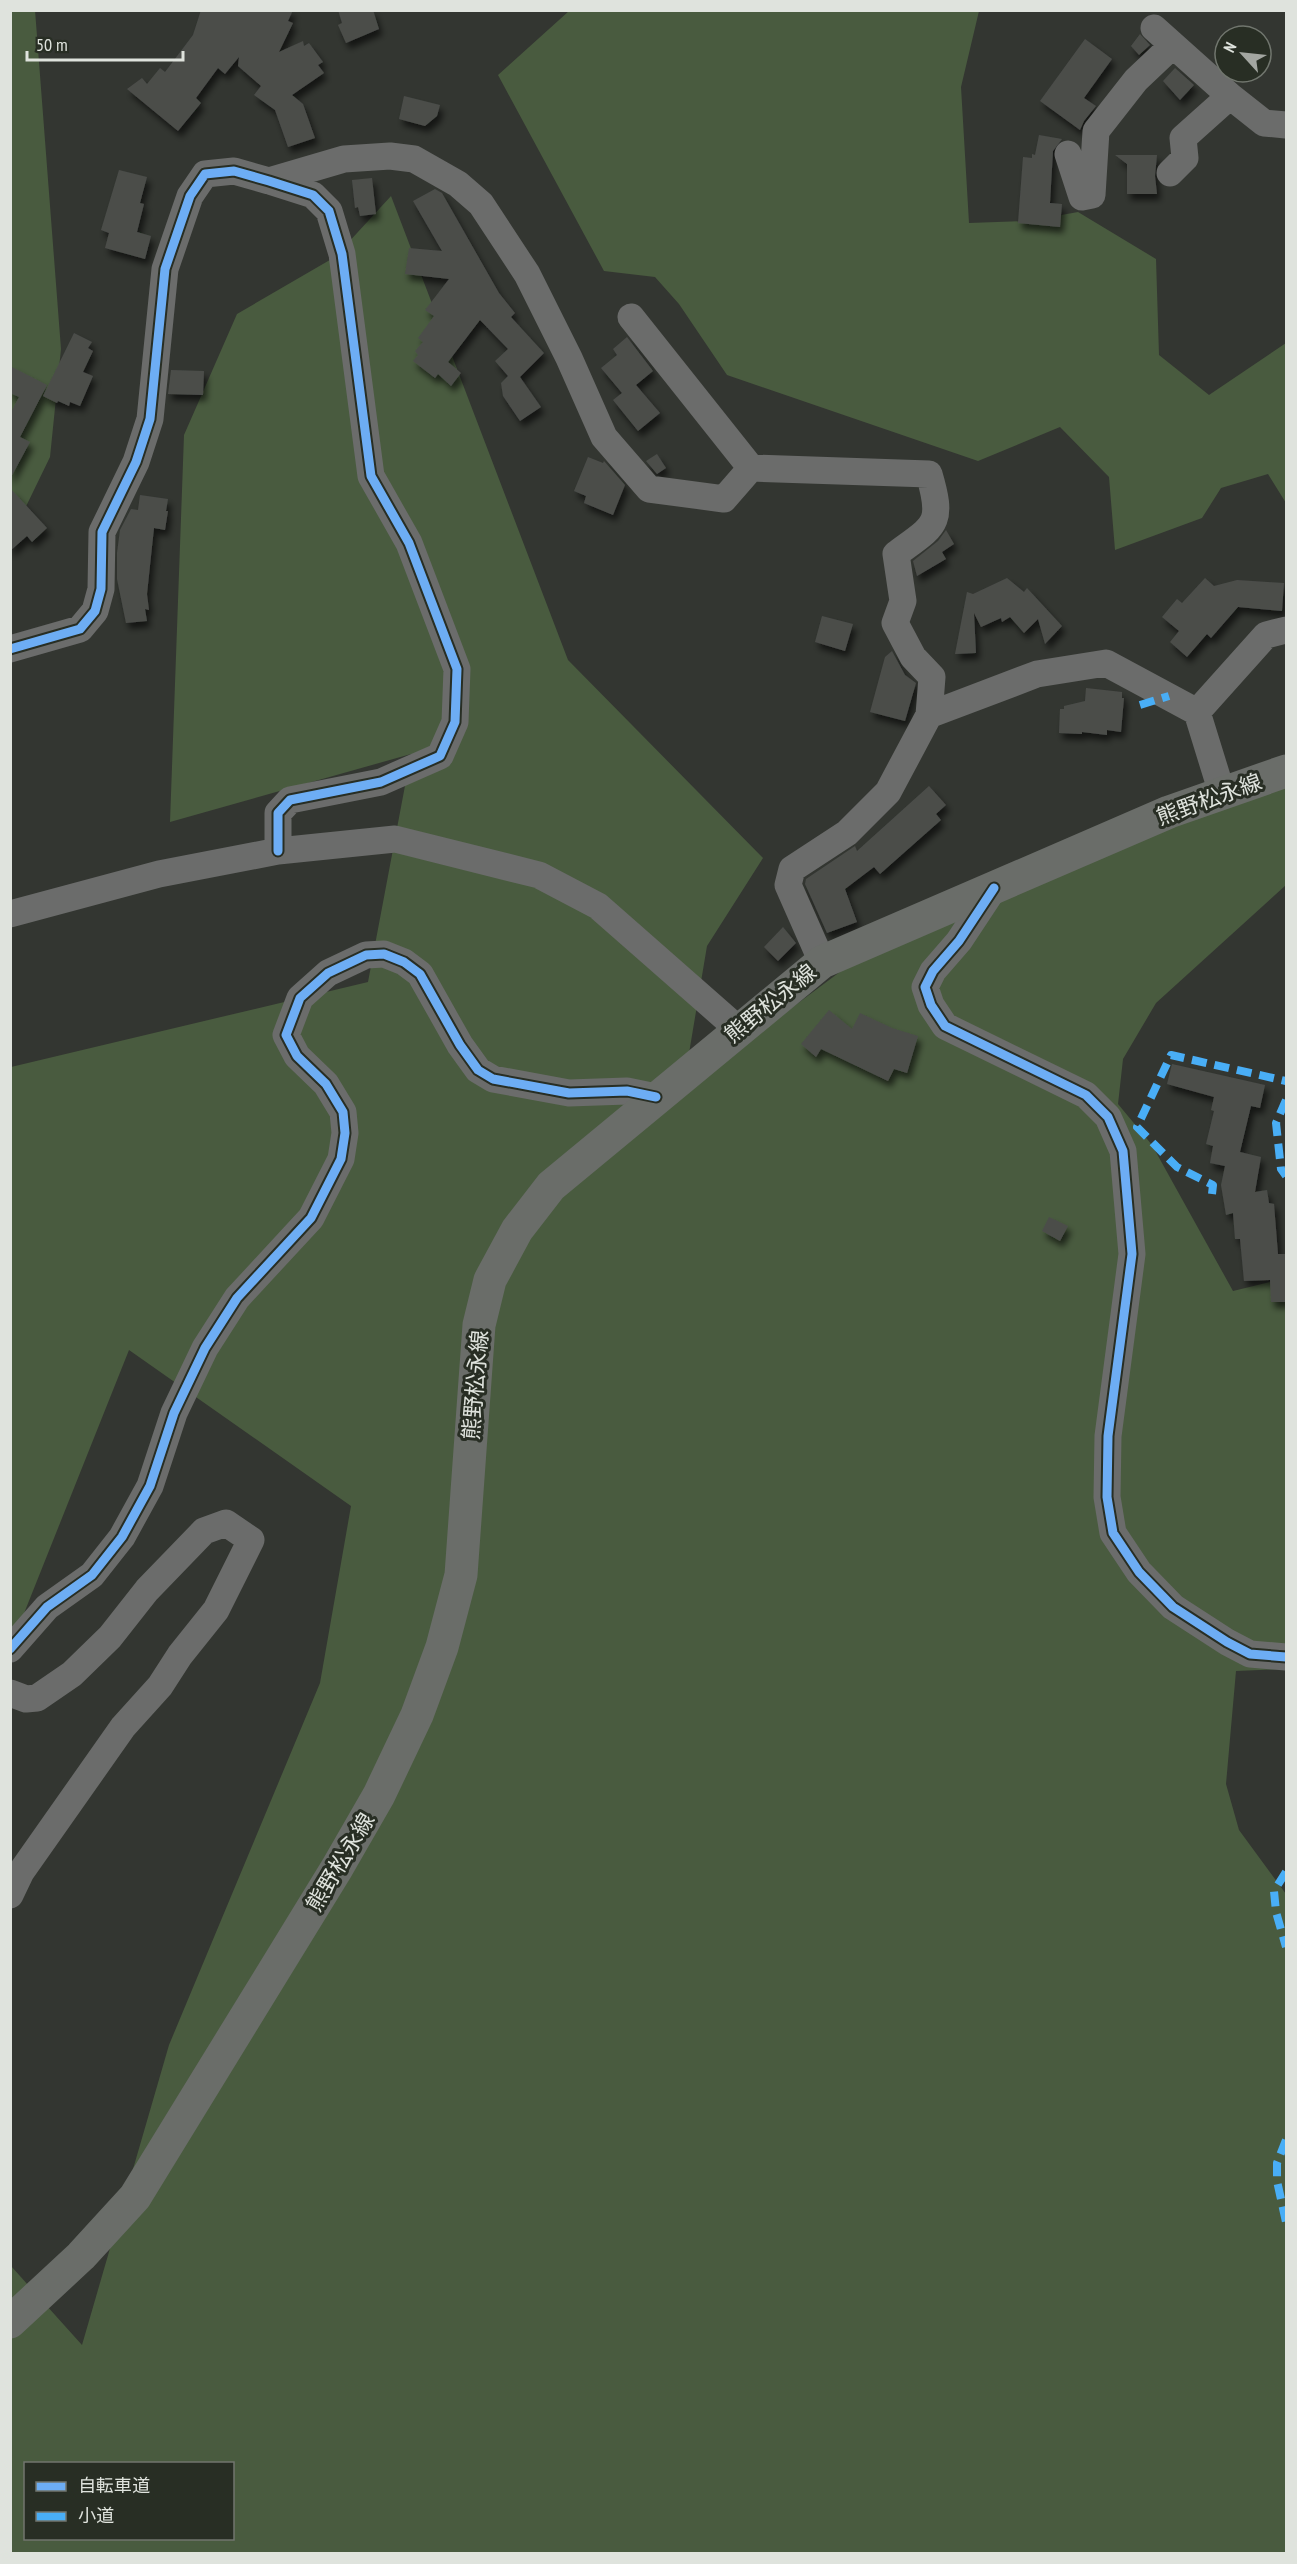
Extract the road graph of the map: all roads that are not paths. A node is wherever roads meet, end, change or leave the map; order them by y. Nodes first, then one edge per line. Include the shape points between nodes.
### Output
1 (1230, 96) junction
2 (1287, 125) edge
3 (1068, 154) dead end
4 (1170, 173) dead end
5 (269, 182) junction
6 (631, 316) dead end
7 (751, 468) junction
8 (1287, 630) edge
9 (10, 649) edge
10 (1197, 712) junction
11 (929, 715) junction
12 (1287, 771) edge
13 (1222, 793) junction
14 (278, 851) junction
15 (994, 888) junction
16 (10, 914) edge
17 (822, 962) junction
18 (738, 1029) junction
19 (656, 1097) junction
20 (10, 1648) edge
21 (1287, 1657) edge
22 (10, 1693) edge
23 (10, 1894) edge
24 (10, 2322) edge

1 - 2 street via 1264,123
1 - 3 street via 1163,37 1096,131 1092,195 1082,197
1 - 4 street via 1183,138 1185,158
5 - 7 street via 344,159 390,156 414,159 458,184 481,204 527,274 604,437 649,489 724,499
5 - 9 street via 234,171 205,174 189,196 165,269 150,419 136,462 102,532 101,589 95,611 80,629
5 - 14 street via 313,195 330,211 342,254 371,476 409,543 457,669 455,722 440,756 381,782 290,800 278,813
6 - 7 street
7 - 11 street via 929,474 938,503 932,528 896,554 903,601 896,623 913,657 932,677
8 - 10 street via 1266,635
10 - 11 street via 1106,663 1036,674
10 - 13 street
11 - 17 street via 888,792 847,833 792,869 788,885
12 - 13 main road, 熊野松永線
13 - 15 main road, 熊野松永線
14 - 16 street via 159,874
14 - 18 street via 395,839 539,875 598,906
15 - 17 main road, 熊野松永線
15 - 21 street via 925,987 945,1026 1086,1095 1108,1117 1124,1151 1132,1254 1108,1436 1107,1497 1113,1533 1139,1572 1173,1607 1250,1654
17 - 18 main road, 熊野松永線
18 - 19 main road, 熊野松永線
19 - 20 street via 627,1091 569,1093 493,1079 478,1070 420,974 404,962 384,954 366,955 328,973 300,998 286,1035 297,1056 326,1084 343,1112 341,1159 311,1218 237,1298 205,1348 174,1413 150,1486 122,1538 92,1575 47,1606
19 - 24 main road, 熊野松永線 via 551,1186 517,1230 490,1280 479,1325 461,1575 442,1647 417,1715 379,1795 135,2197 81,2256
22 - 23 street via 37,1698 72,1674 204,1531 226,1522 252,1540 216,1610 160,1686 123,1727 21,1872

